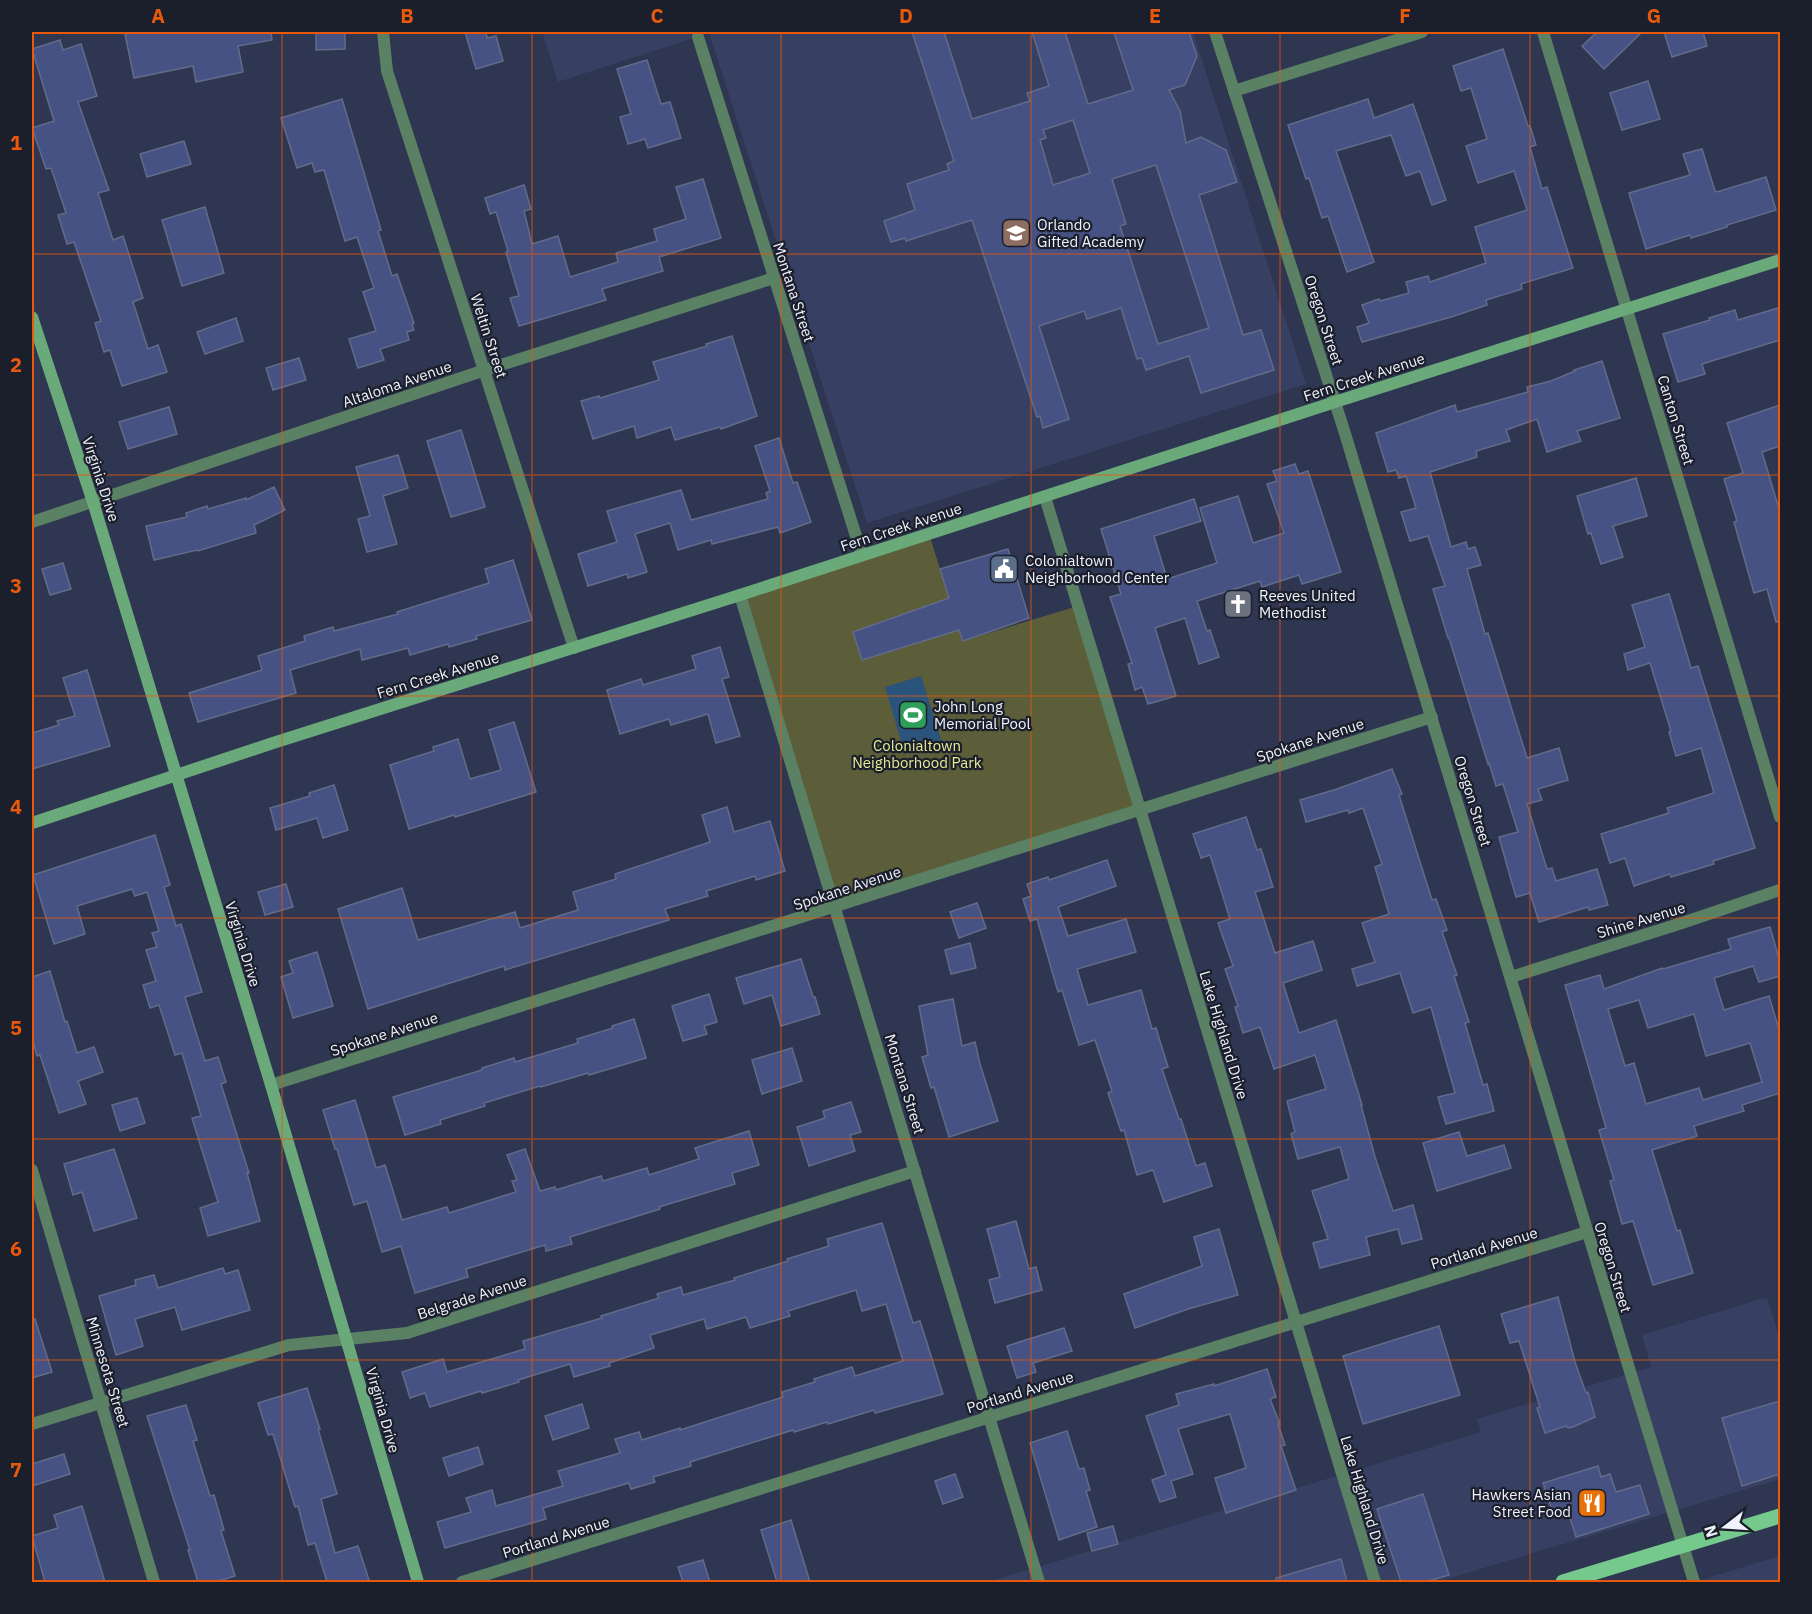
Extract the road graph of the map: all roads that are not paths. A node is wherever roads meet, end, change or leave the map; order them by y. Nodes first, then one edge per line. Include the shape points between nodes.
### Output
1 (383, 32) edge
2 (1215, 32) edge
3 (1422, 32) edge
4 (1543, 32) edge
5 (698, 37) dead end
6 (1234, 91) junction
7 (1780, 260) edge
8 (774, 278) junction
9 (1626, 310) junction
10 (32, 317) edge
11 (485, 370) junction
12 (1335, 402) junction
13 (1045, 497) junction
14 (93, 502) junction
15 (32, 522) edge
16 (862, 555) junction
17 (740, 595) junction
18 (574, 648) junction
19 (1432, 717) junction
20 (176, 774) junction
21 (1140, 810) junction
22 (1780, 817) edge
23 (32, 823) edge
24 (1780, 890) edge
25 (835, 908) junction
26 (1510, 977) junction
27 (271, 1085) junction
28 (32, 1170) edge
29 (915, 1171) junction
30 (1587, 1232) junction
31 (1295, 1323) junction
32 (346, 1339) junction
33 (102, 1402) junction
34 (990, 1417) junction
35 (32, 1424) edge
36 (1780, 1516) edge
37 (1683, 1545) junction
38 (154, 1582) edge
39 (418, 1582) edge
40 (462, 1582) edge
41 (1039, 1582) edge
42 (1375, 1582) edge
43 (1563, 1582) edge
44 (1694, 1582) edge

1 - 11 street, Weltin Street via 387,71
2 - 6 street, Oregon Street
3 - 6 street
4 - 9 street, Canton Street
5 - 8 street, Montana Street
6 - 12 street, Oregon Street
7 - 9 street, Fern Creek Avenue
8 - 11 street, Altaloma Avenue
8 - 16 street, Montana Street
9 - 12 street, Fern Creek Avenue
9 - 22 street, Canton Street
10 - 14 street, Virginia Drive
11 - 14 street, Altaloma Avenue
11 - 18 street, Weltin Street
12 - 13 street, Fern Creek Avenue
12 - 19 street, Oregon Street
13 - 16 street, Fern Creek Avenue
13 - 21 street, Lake Highland Drive
14 - 15 street, Altaloma Avenue
14 - 20 street, Virginia Drive
16 - 17 street, Fern Creek Avenue
17 - 18 street, Fern Creek Avenue
17 - 25 street, Montana Street
18 - 20 street, Fern Creek Avenue
19 - 21 street, Spokane Avenue
19 - 26 street, Oregon Street
20 - 23 street, Fern Creek Avenue
20 - 27 street, Virginia Drive
21 - 25 street, Spokane Avenue
21 - 31 street, Lake Highland Drive
24 - 26 street, Shine Avenue
25 - 27 street, Spokane Avenue
25 - 29 street, Montana Street
26 - 30 street, Oregon Street
27 - 32 street, Virginia Drive
28 - 33 street, Minnesota Street
29 - 32 street, Belgrade Avenue via 407,1334
29 - 34 street, Montana Street
30 - 31 street, Portland Avenue
30 - 37 street, Oregon Street
31 - 34 street, Portland Avenue
31 - 42 street, Lake Highland Drive
32 - 33 street, Belgrade Avenue via 289,1345
32 - 39 street, Virginia Drive
33 - 35 street, Belgrade Avenue
33 - 38 street, Minnesota Street
34 - 40 street, Portland Avenue
34 - 41 street, Montana Street
36 - 37 main road
37 - 43 main road
37 - 44 street, Oregon Street

